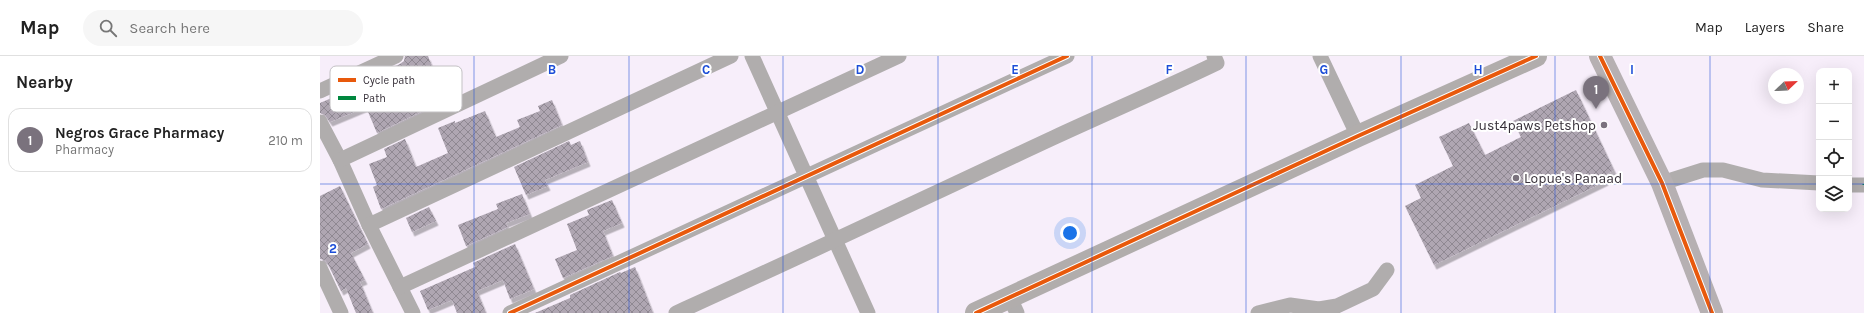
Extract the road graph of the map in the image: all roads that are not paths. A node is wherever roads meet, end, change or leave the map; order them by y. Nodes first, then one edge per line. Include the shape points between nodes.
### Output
1 (396, 56) edge
2 (561, 56) edge
3 (731, 56) edge
4 (752, 56) edge
5 (899, 56) edge
6 (1066, 56) edge
7 (1214, 56) edge
8 (1320, 56) edge
9 (1536, 56) edge
10 (1600, 56) edge
11 (374, 66) edge
12 (330, 86) edge
13 (320, 91) edge
14 (462, 103) edge
15 (442, 112) edge
16 (778, 112) junction
17 (320, 122) edge
18 (1358, 136) junction
19 (340, 160) junction
20 (807, 177) junction
21 (1662, 183) junction
22 (1816, 183) edge
23 (1852, 185) edge
24 (1864, 185) edge
25 (369, 225) junction
26 (836, 241) junction
27 (1387, 270) dead end
28 (321, 271) edge
29 (400, 287) junction
30 (1014, 305) edge
31 (1318, 311) edge
32 (341, 313) edge
33 (413, 313) edge
34 (510, 313) edge
35 (676, 313) edge
36 (868, 313) edge
37 (976, 313) edge
38 (1258, 313) edge
39 (1712, 313) edge

1 - 11 street
2 - 14 street
3 - 25 street
4 - 16 street
5 - 16 street
6 - 20 street
7 - 26 street via 1217,63
8 - 18 street
9 - 18 street
10 - 21 main road
12 - 13 street
15 - 19 street
16 - 20 street
16 - 29 street
17 - 19 street
18 - 30 street
19 - 25 street
20 - 26 street
20 - 34 street
21 - 22 street via 1703,170 1723,170 1762,180
21 - 39 main road
23 - 24 street
25 - 29 street
26 - 35 street
26 - 36 street
27 - 31 street via 1373,289 1337,306
28 - 32 street
29 - 33 street
30 - 37 street
31 - 38 street via 1290,305

